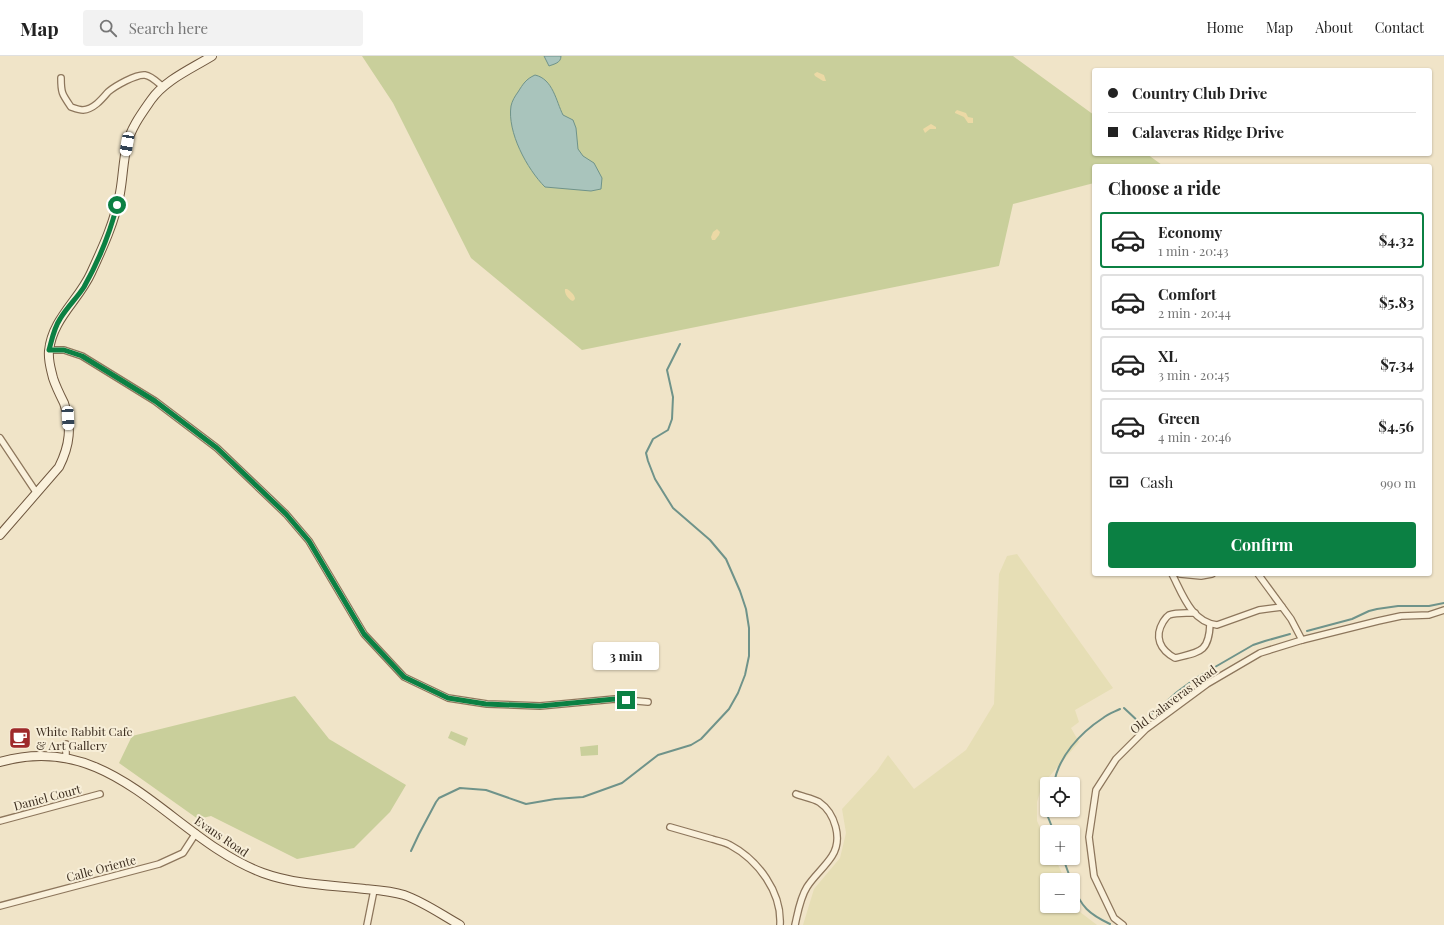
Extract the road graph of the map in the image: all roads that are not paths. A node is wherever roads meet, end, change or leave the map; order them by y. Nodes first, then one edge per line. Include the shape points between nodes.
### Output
1 (212, 56) edge
2 (61, 78) dead end
3 (163, 87) junction
4 (49, 350) junction
5 (0, 438) edge
6 (36, 492) junction
7 (0, 535) edge
8 (1173, 576) edge
9 (1259, 576) edge
10 (1282, 607) junction
11 (1444, 610) edge
12 (1194, 613) junction
13 (1210, 624) junction
14 (1302, 640) junction
15 (648, 702) dead end
16 (66, 744) dead end
17 (66, 758) junction
18 (0, 762) edge
19 (100, 794) dead end
20 (796, 794) dead end
21 (0, 821) edge
22 (670, 827) dead end
23 (196, 833) junction
24 (374, 890) junction
25 (0, 906) edge
26 (367, 925) edge
27 (460, 925) edge
28 (780, 925) edge
29 (795, 925) edge
30 (1123, 925) edge

1 - 3 street
2 - 3 street via 61,91 71,107 83,110 92,107 126,80 144,75 151,77
3 - 4 street via 149,104 129,138 120,193 109,232 91,274 60,318
4 - 6 street via 50,367 68,418 69,435 67,450 59,467
4 - 15 street via 64,350 82,356 155,401 217,448 286,514 309,541 364,634 404,677 448,698 486,704 540,706 615,699
5 - 6 street
6 - 7 street
8 - 12 street via 1187,606
9 - 10 street
10 - 13 street via 1259,610 1217,625
10 - 14 street
11 - 14 street, Old Calaveras Road via 1429,615 1401,616
12 - 13 street
12 - 13 street via 1175,613 1167,616 1159,630 1160,642 1165,653 1175,658 1206,647 1210,636
14 - 30 street, Old Calaveras Road via 1260,653 1207,684 1146,729 1116,758 1096,790 1090,837 1094,876 1114,918
16 - 17 street
17 - 18 street, Evans Road via 34,756
17 - 23 street, Evans Road via 102,769 115,776 139,790
19 - 21 street, Daniel Court
20 - 29 street via 818,801 830,815 838,835 837,848 832,857 807,887
22 - 28 street via 729,845 746,856 764,874 776,896 781,916
23 - 24 street, Evans Road via 242,864 284,880
23 - 25 street, Calle Oriente via 183,853 159,864
24 - 26 street
24 - 27 street, Evans Road via 404,895

